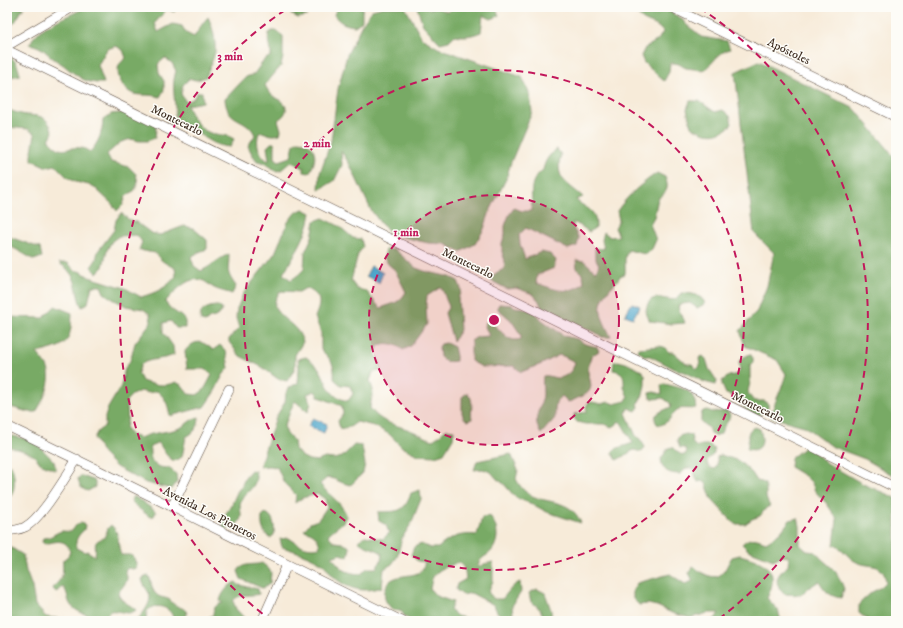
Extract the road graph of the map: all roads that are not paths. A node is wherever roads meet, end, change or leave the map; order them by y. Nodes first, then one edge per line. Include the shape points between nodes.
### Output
1 (73, 7) edge
2 (671, 7) edge
3 (7, 46) edge
4 (7, 50) edge
5 (896, 117) edge
6 (229, 389) dead end
7 (7, 426) edge
8 (77, 459) junction
9 (896, 488) edge
10 (172, 507) junction
11 (7, 531) edge
12 (287, 565) junction
13 (262, 621) edge
14 (402, 621) edge

1 - 3 street
2 - 5 street, Apóstoles
4 - 9 street, Montecarlo
6 - 10 street
7 - 8 street, Avenida Los Pioneros
8 - 10 street, Avenida Los Pioneros
8 - 11 street via 39,516 26,526
10 - 12 street, Avenida Los Pioneros
12 - 13 street
12 - 14 street, Avenida Los Pioneros

